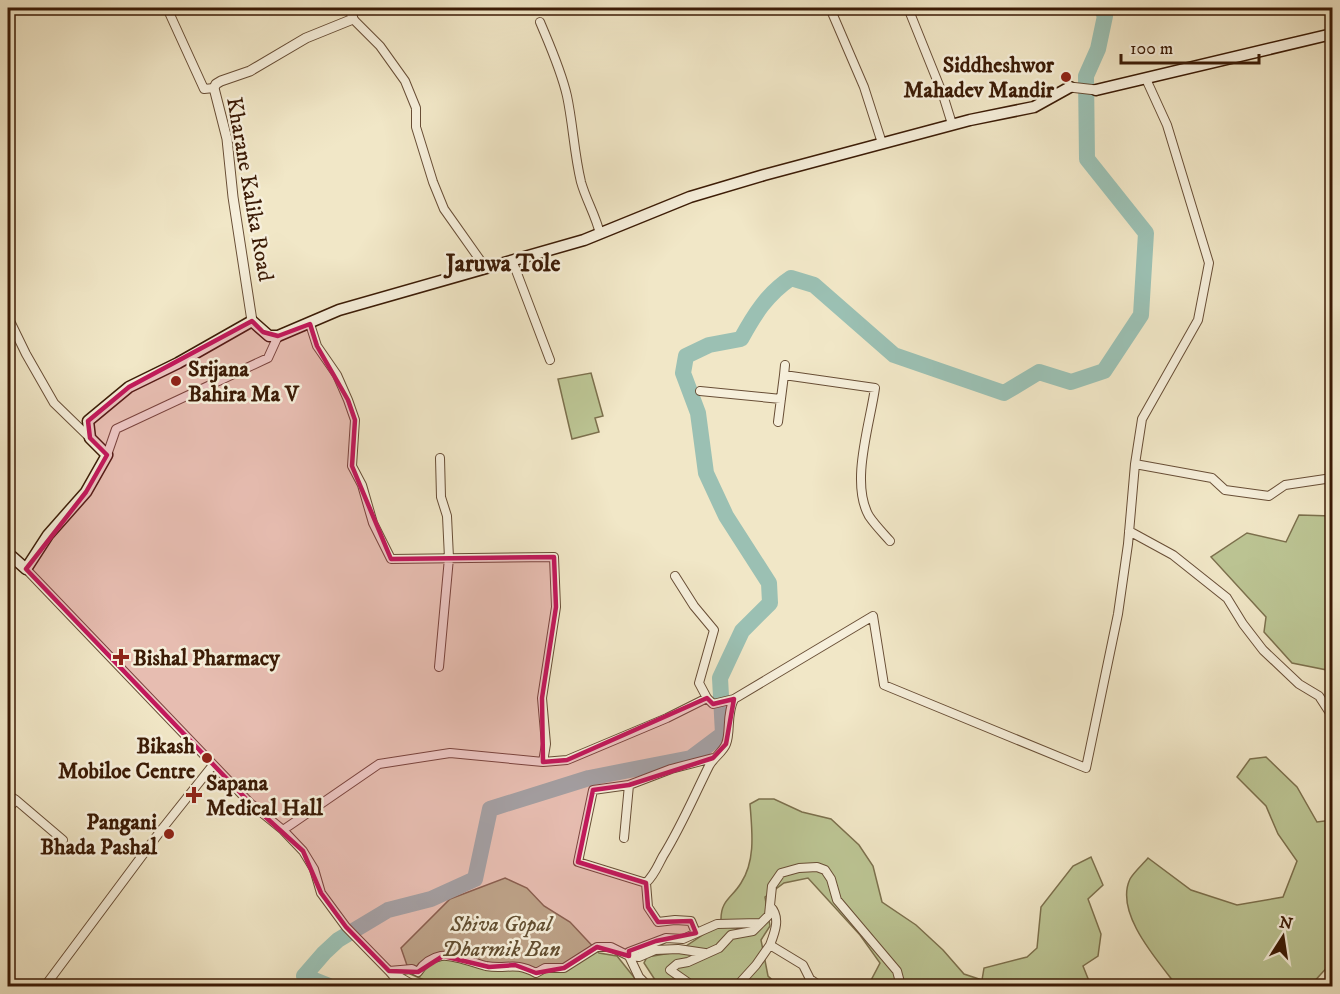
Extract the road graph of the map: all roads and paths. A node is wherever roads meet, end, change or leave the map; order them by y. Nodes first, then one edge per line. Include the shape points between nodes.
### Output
1 (167, 8) edge
2 (350, 8) edge
3 (830, 8) edge
4 (908, 8) edge
5 (353, 19) junction
6 (540, 22) dead end
7 (1332, 34) edge
8 (1146, 79) junction
9 (1070, 87) joint
10 (214, 88) junction
11 (1096, 90) joint
12 (952, 124) junction
13 (882, 143) junction
14 (600, 234) junction
15 (512, 260) junction
16 (485, 267) junction
17 (8, 317) edge
18 (252, 321) junction
19 (310, 324) junction
20 (278, 336) junction
21 (550, 360) dead end
22 (785, 365) dead end
23 (784, 375) junction
24 (700, 391) dead end
25 (781, 399) junction
26 (778, 422) dead end
27 (90, 438) junction
28 (106, 455) junction
29 (440, 458) dead end
30 (1135, 464) junction
31 (1332, 478) edge
32 (1129, 531) junction
33 (890, 541) dead end
34 (8, 553) edge
35 (449, 558) junction
36 (26, 569) junction
37 (675, 576) dead end
38 (439, 667) dead end
39 (734, 699) junction
40 (710, 701) junction
41 (1332, 716) edge
42 (713, 758) junction
43 (543, 762) junction
44 (213, 765) junction
45 (629, 785) junction
46 (8, 795) edge
47 (16, 801) junction
48 (8, 809) edge
49 (283, 830) junction
50 (624, 838) dead end
51 (63, 840) dead end
52 (646, 883) junction
53 (770, 906) junction
54 (760, 923) junction
55 (696, 933) junction
56 (770, 945) junction
57 (707, 953) junction
58 (628, 956) junction
59 (389, 971) junction
60 (45, 987) edge
61 (402, 987) edge
62 (416, 987) edge
63 (648, 987) edge
64 (719, 987) edge
65 (737, 987) edge
66 (820, 987) edge
67 (901, 987) edge

1 - 10 street via 204,89
2 - 5 street
3 - 13 street via 864,87
4 - 12 street
5 - 10 street, Kharane Kalika Road via 306,38 263,65 221,81
5 - 16 street via 380,46 405,81 416,108 416,128 444,209
6 - 14 street via 561,74 581,179
7 - 8 main road
8 - 11 main road
8 - 30 street via 1167,125 1209,263 1198,320 1142,419
9 - 11 street
9 - 12 main road via 1034,107
10 - 18 street, Kharane Kalika Road via 227,139
12 - 13 main road
13 - 14 main road via 690,197
14 - 15 main road
15 - 16 main road
15 - 21 street
16 - 19 main road via 339,310
17 - 27 street via 54,403
18 - 20 main road via 269,336
18 - 27 main road via 129,387 88,421
19 - 20 main road
19 - 35 street via 355,420 352,466 391,559
20 - 28 street via 268,358 116,429
22 - 23 street
23 - 25 street
23 - 33 street via 875,388 861,494 869,515
24 - 25 street
25 - 26 street
27 - 28 main road
28 - 36 main road via 86,492 48,535
29 - 35 street
30 - 31 street via 1212,478 1225,490 1269,495 1285,485
30 - 32 street
32 - 39 street via 1118,614 1086,768 884,685 873,616
32 - 41 street via 1173,555 1227,597 1263,650 1299,684 1319,696
34 - 36 main road
35 - 38 street
35 - 43 street via 554,557 556,608 542,698 546,744
36 - 44 street
37 - 40 street via 714,630 699,683
39 - 40 street
39 - 42 street via 729,709 726,744
40 - 43 street via 567,760
42 - 45 street
42 - 52 street via 676,836 656,873
43 - 49 street via 450,753 379,764
44 - 49 street
44 - 60 street
45 - 50 street
45 - 52 street via 593,790 578,862
46 - 47 street
47 - 48 street
47 - 51 street
49 - 59 street via 303,851 321,892 346,927
52 - 55 street via 648,907 657,922 691,921
53 - 54 street
53 - 56 street via 777,917
53 - 67 street via 772,886 781,873 799,868 825,870 837,900 897,971
54 - 55 street via 717,924
54 - 57 street via 753,931 731,935 719,948
55 - 58 street via 683,939 656,941 633,949
56 - 65 street
56 - 66 street via 803,965 810,979
57 - 58 street via 678,949
57 - 64 street via 670,970 690,984
58 - 59 street via 611,947 597,946 564,969 536,973 515,965 489,967 443,956 423,964 418,972
58 - 63 street
59 - 61 street
59 - 62 street

